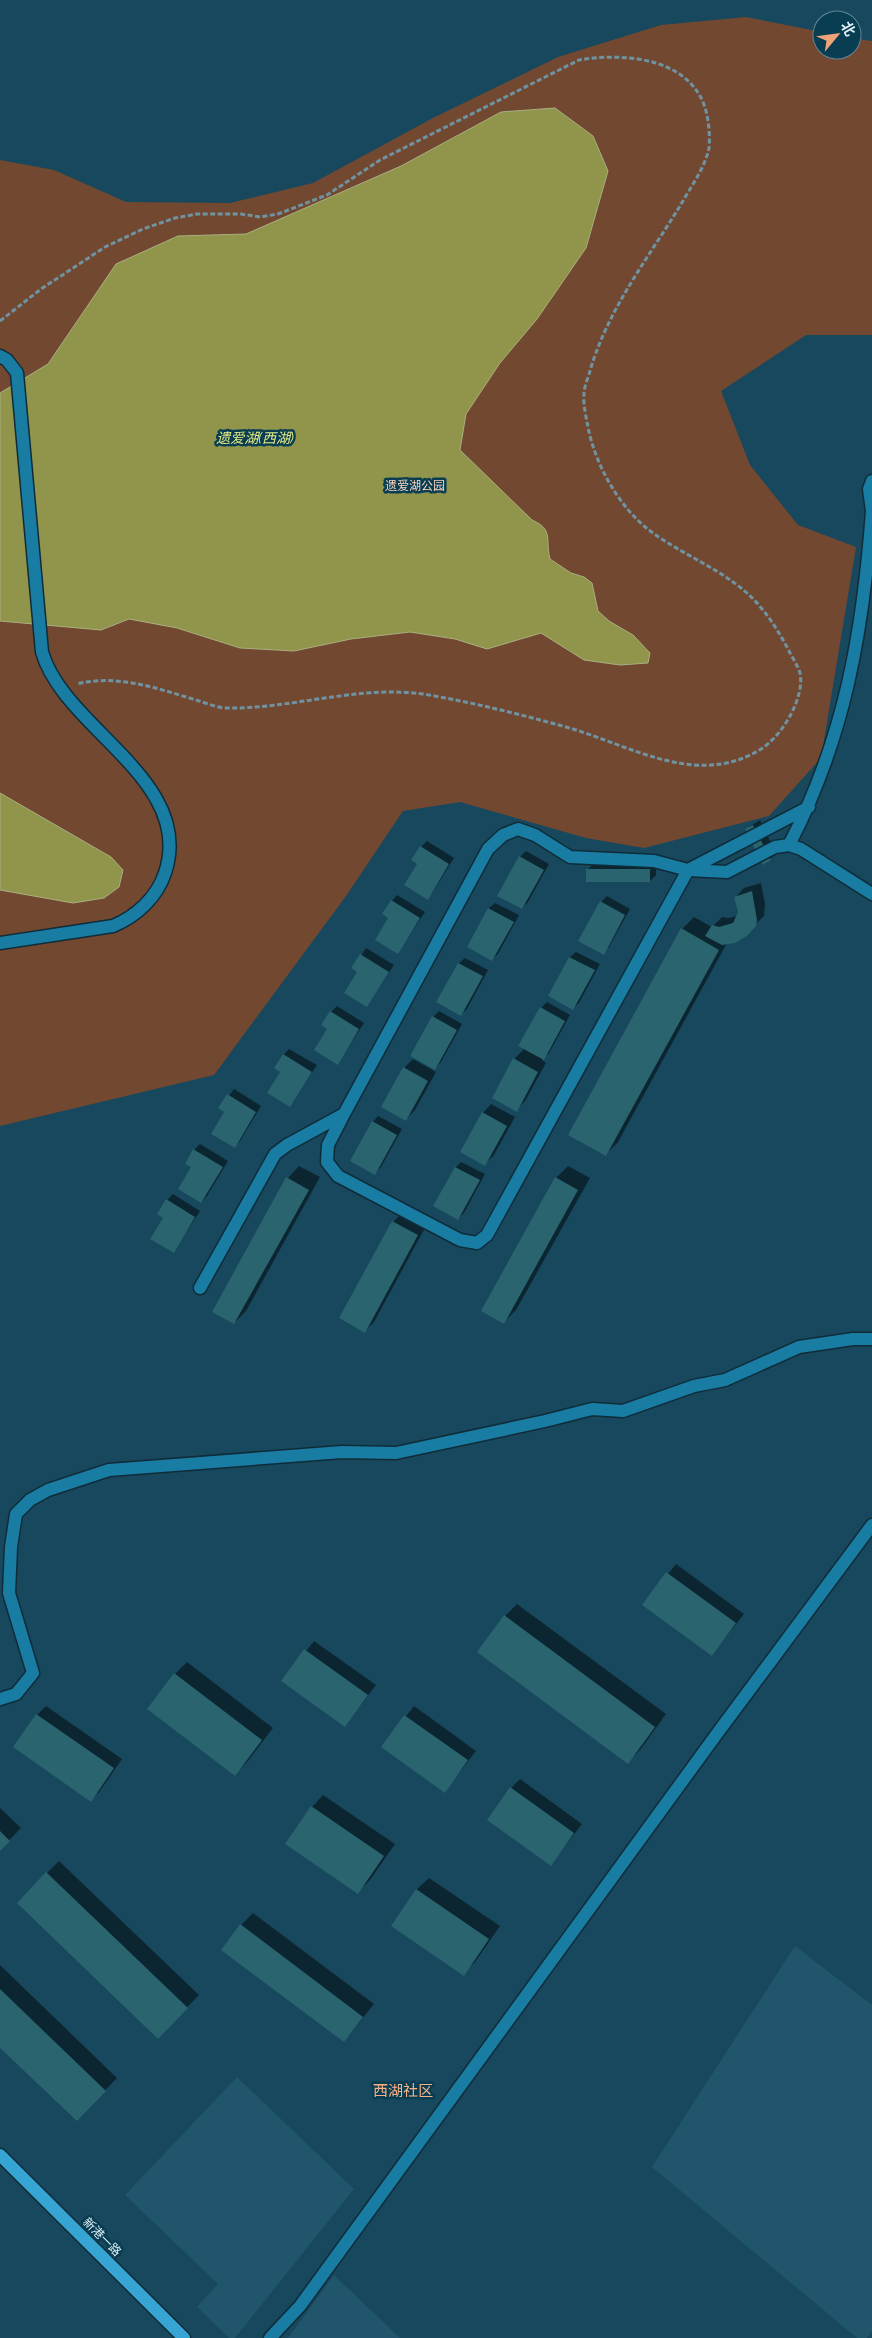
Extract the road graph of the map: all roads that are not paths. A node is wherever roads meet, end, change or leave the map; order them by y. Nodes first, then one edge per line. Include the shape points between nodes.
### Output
1 (0, 356) edge
2 (872, 481) edge
3 (872, 511) edge
4 (809, 807) junction
5 (789, 845) junction
6 (688, 870) junction
7 (872, 894) edge
8 (0, 943) edge
9 (344, 1114) junction
10 (200, 1288) dead end
11 (872, 1339) edge
12 (872, 1525) edge
13 (0, 1699) edge
14 (0, 2155) edge
15 (184, 2338) edge
16 (270, 2338) edge

1 - 8 street via 18,374 42,652 47,667 61,688 149,787 162,809 169,851 157,891 127,920 113,926
2 - 3 street
3 - 4 street via 854,663 835,737
4 - 5 street
4 - 6 street
5 - 6 street via 774,847 727,872
5 - 7 street via 801,849
6 - 9 street via 654,861 570,857 536,835 518,829 503,835 488,849
6 - 9 street via 487,1235 476,1243 460,1240 338,1176 327,1162 328,1145
9 - 10 street via 275,1154
11 - 13 street via 799,1347 725,1380 694,1386 622,1412 592,1408 396,1453 342,1452 108,1470 48,1490 30,1500 16,1514 11,1547 10,1593 33,1673 16,1694
12 - 16 street via 300,2306
14 - 15 main road, 新港一路

